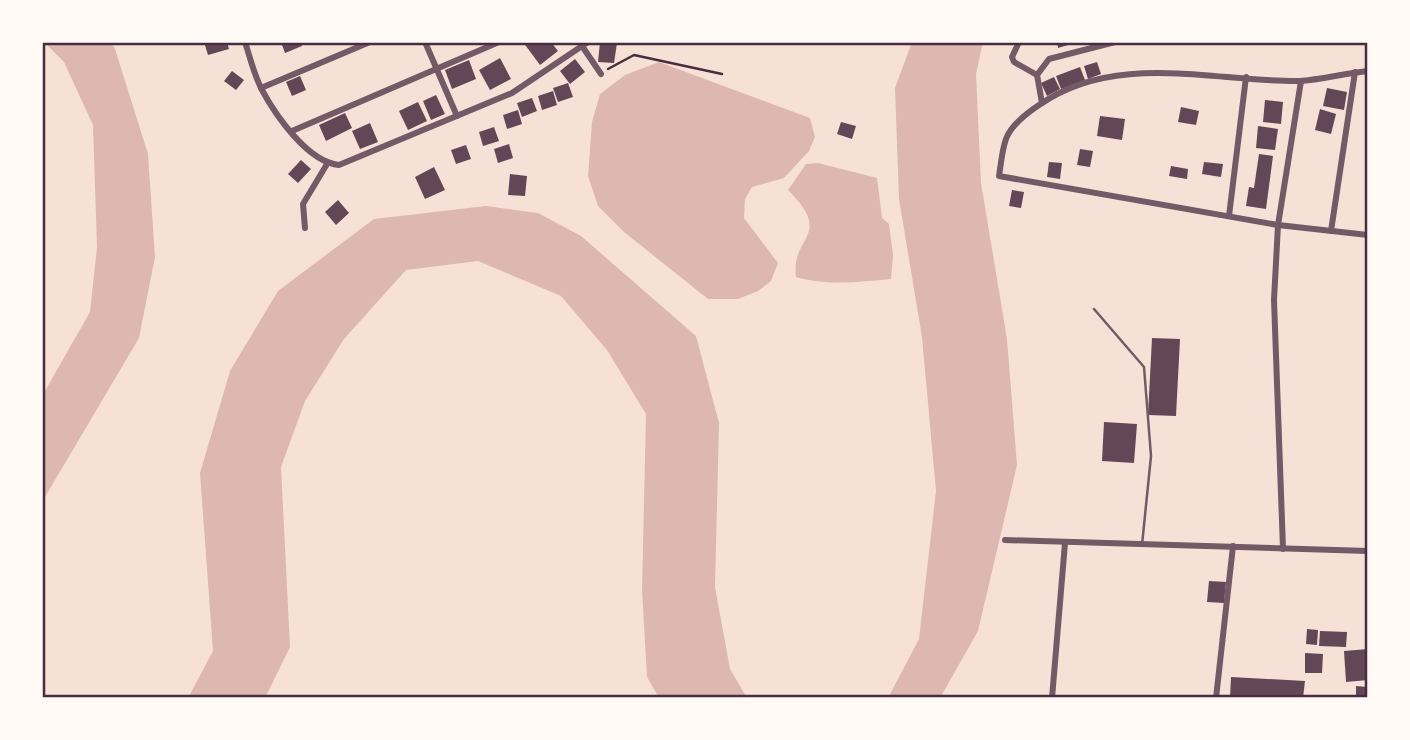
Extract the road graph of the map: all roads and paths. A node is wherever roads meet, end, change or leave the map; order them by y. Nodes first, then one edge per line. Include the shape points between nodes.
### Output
1 (245, 42) edge
2 (370, 42) edge
3 (425, 42) edge
4 (499, 42) edge
5 (1019, 42) edge
6 (1115, 42) edge
7 (585, 44) edge
8 (435, 68) junction
9 (1368, 71) edge
10 (1355, 72) junction
11 (601, 74) joint
12 (722, 75) dead end
13 (1037, 75) junction
14 (1246, 77) junction
15 (1301, 81) junction
16 (261, 88) junction
17 (1042, 103) junction
18 (457, 116) junction
19 (292, 131) junction
20 (327, 164) junction
21 (1229, 216) junction
22 (1278, 225) junction
23 (305, 228) dead end
24 (1331, 231) junction
25 (1368, 235) edge
26 (1094, 309) dead end
27 (1005, 540) dead end
28 (1065, 543) junction
29 (1142, 545) junction
30 (1233, 546) junction
31 (1283, 549) junction
32 (1368, 551) edge
33 (1052, 698) edge
34 (1216, 698) edge

1 - 16 street
2 - 16 street
3 - 8 street
4 - 8 street
5 - 13 street via 1014,62
6 - 13 street via 1049,59
7 - 11 street
7 - 18 street via 512,93
8 - 18 street
8 - 19 street
9 - 10 street
10 - 15 street
10 - 24 street
11 - 12 path via 634,55
13 - 17 street
14 - 15 street
14 - 17 street via 1129,74 1086,84
14 - 21 street
15 - 22 street
16 - 19 street
17 - 21 street via 1006,137 999,176
18 - 20 street via 339,165
19 - 20 street
20 - 23 street via 303,204
21 - 22 street
22 - 24 street
22 - 31 street via 1274,300
24 - 25 street
26 - 29 lane via 1144,367 1151,456
27 - 28 street
28 - 29 street
28 - 33 street
29 - 30 street
30 - 31 street
30 - 34 street
31 - 32 street

